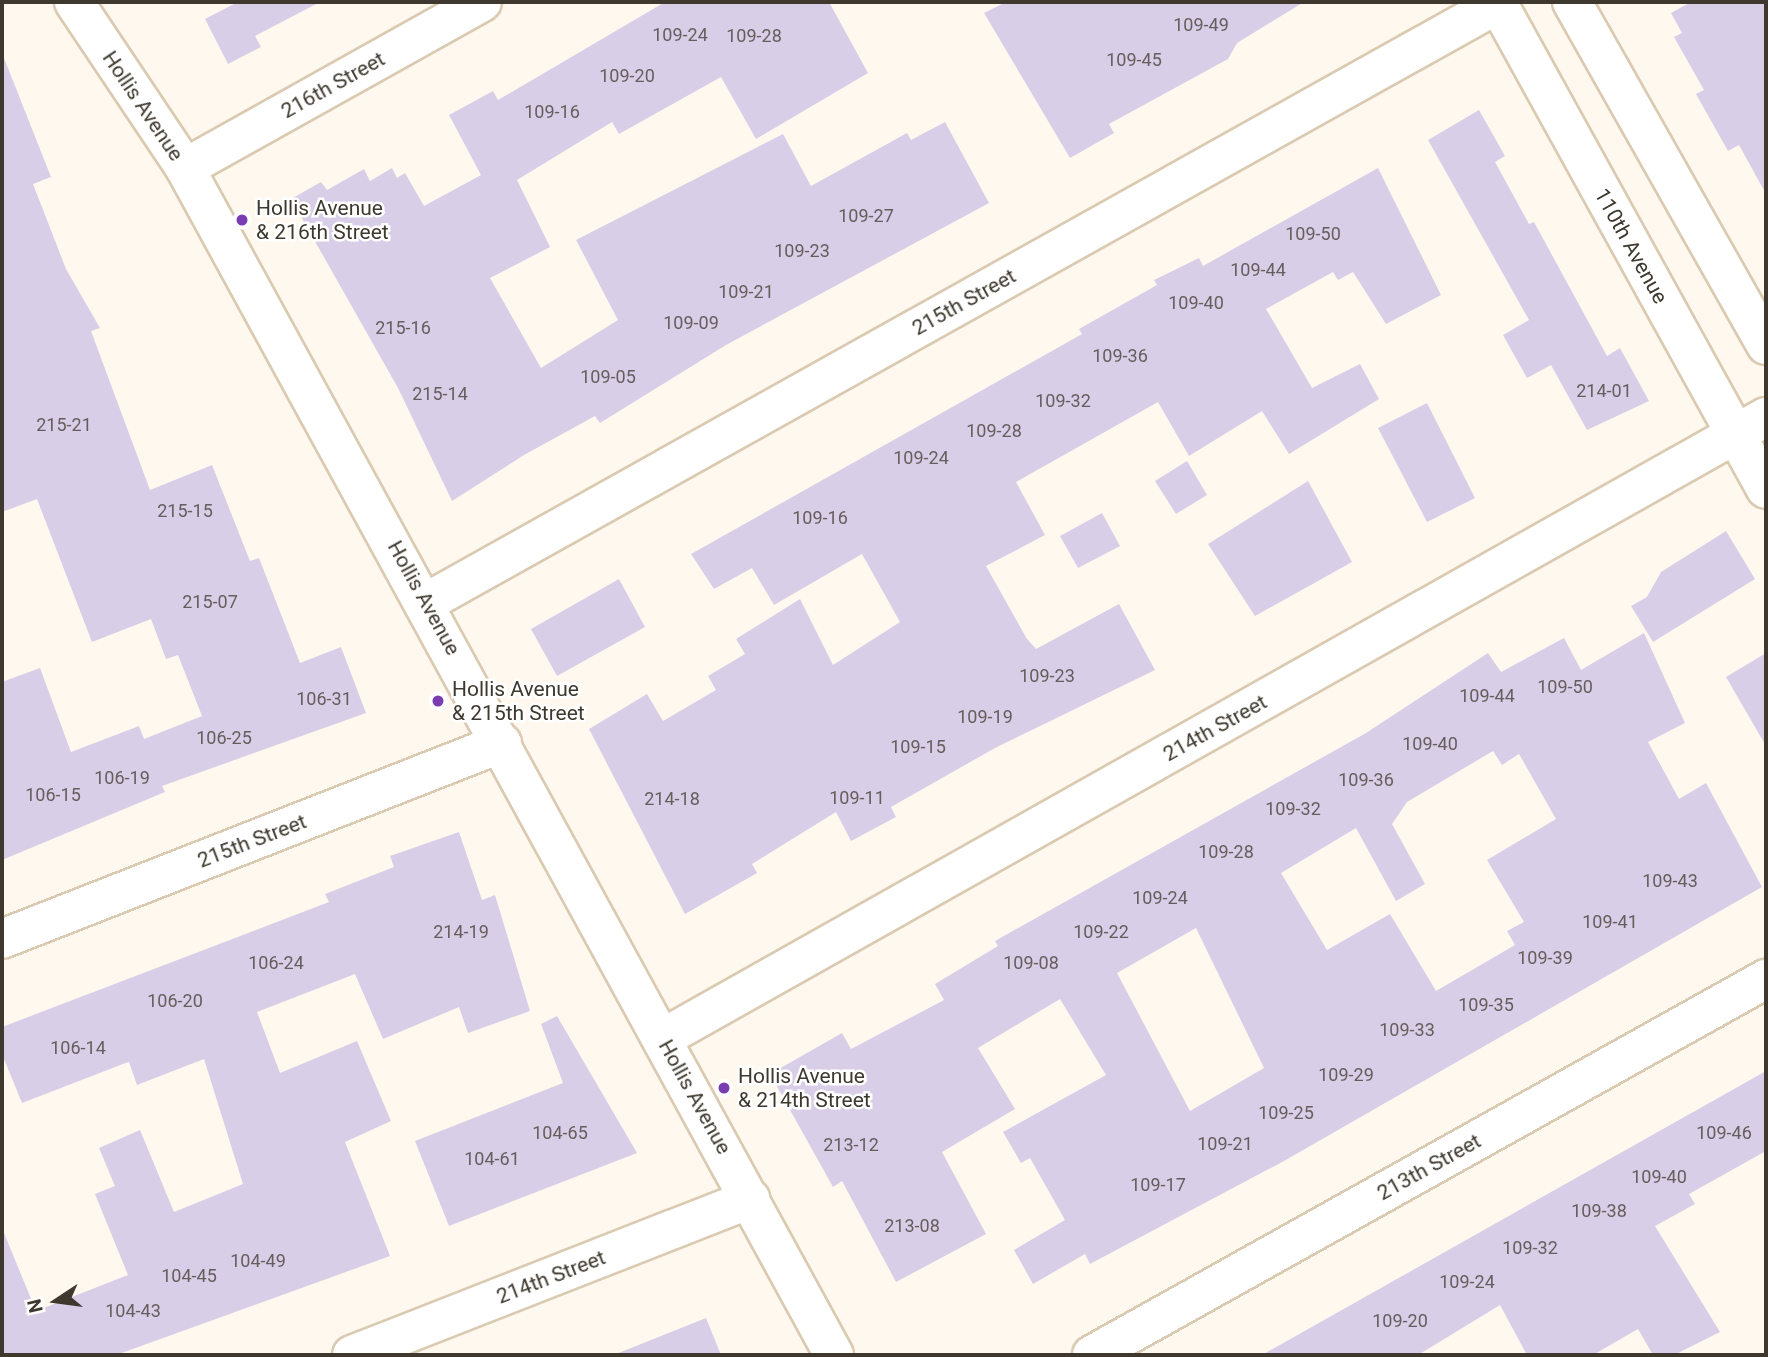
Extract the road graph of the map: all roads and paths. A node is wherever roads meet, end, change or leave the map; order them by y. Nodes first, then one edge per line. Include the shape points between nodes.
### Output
1 (74, 2) edge
2 (482, 2) edge
3 (1499, 2) edge
4 (1572, 2) edge
5 (185, 168) junction
6 (1766, 345) edge
7 (1751, 426) edge
8 (1766, 489) edge
9 (427, 602) junction
10 (502, 743) junction
11 (2, 939) edge
12 (1766, 979) edge
13 (663, 1038) junction
14 (751, 1199) junction
15 (352, 1355) edge
16 (834, 1355) edge
17 (1092, 1355) edge

1 - 5 street, Hollis Avenue
2 - 5 street, 216th Street
3 - 7 street, 110th Avenue
3 - 9 street, 215th Street
4 - 6 street
5 - 9 street, Hollis Avenue
7 - 8 street, 110th Avenue
7 - 13 street, 214th Street
9 - 10 street, Hollis Avenue
10 - 11 street, 215th Street
10 - 13 street, Hollis Avenue
12 - 17 street, 213th Street
13 - 14 street, Hollis Avenue
14 - 15 street, 214th Street
14 - 16 street, Hollis Avenue

